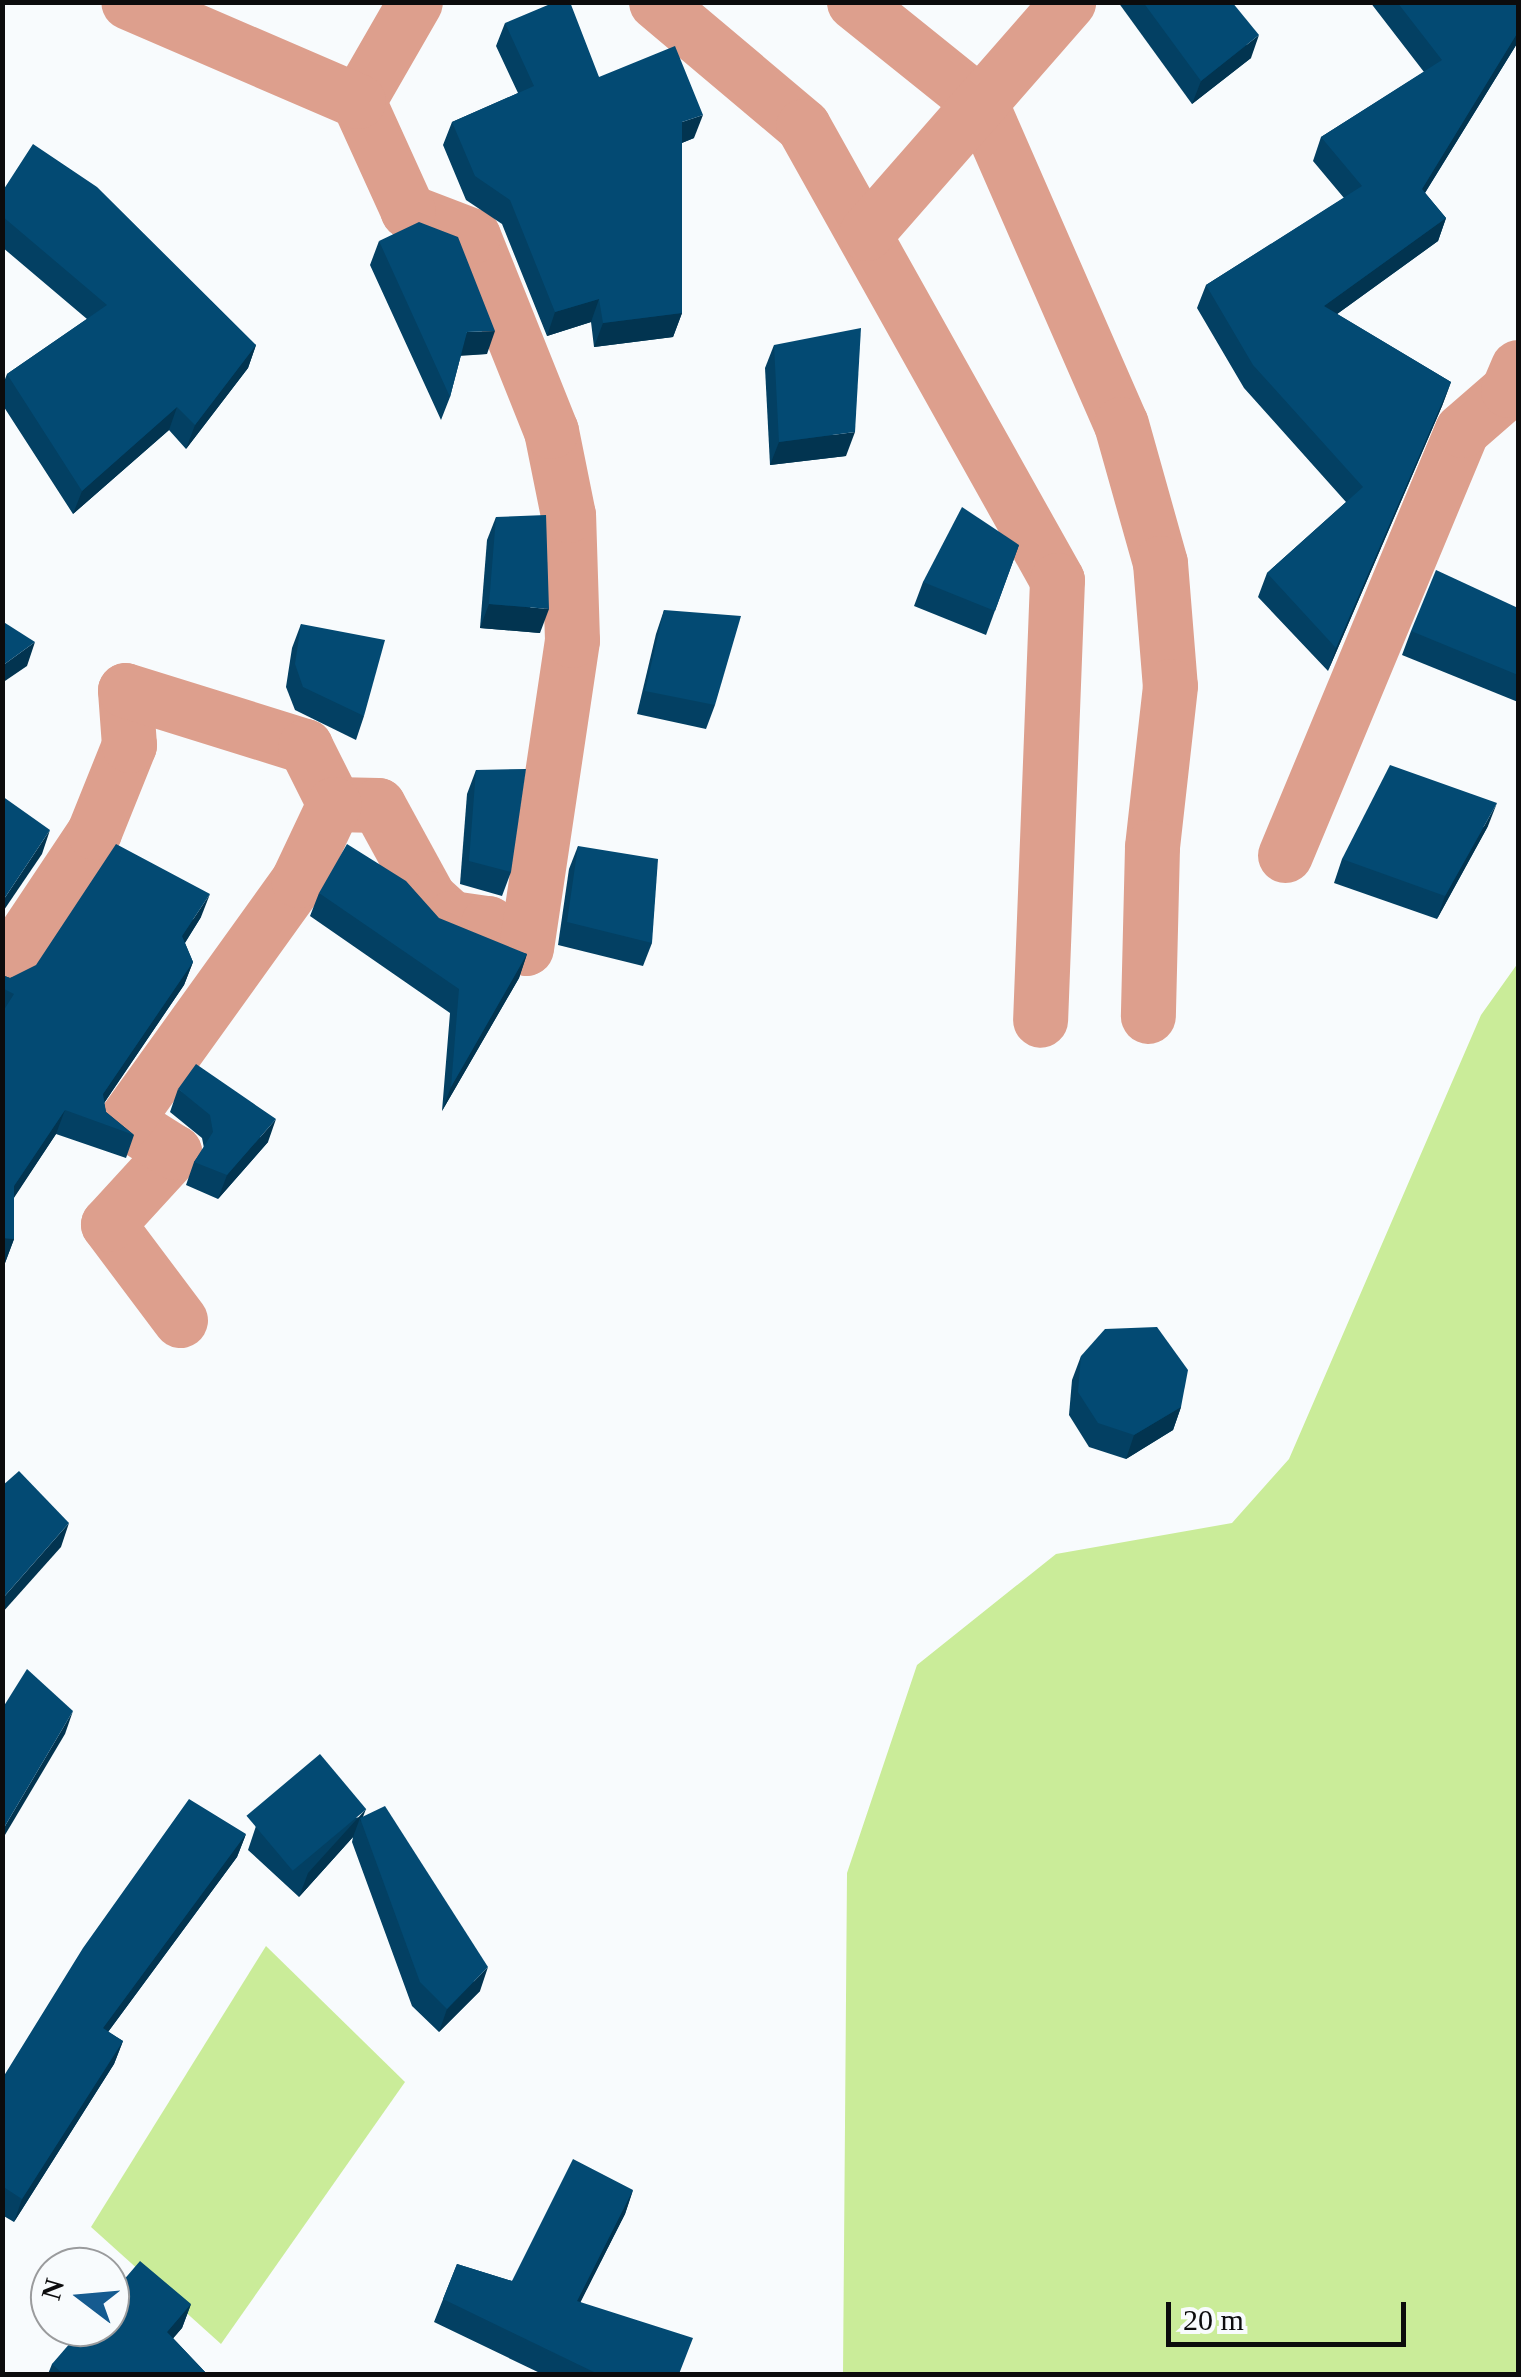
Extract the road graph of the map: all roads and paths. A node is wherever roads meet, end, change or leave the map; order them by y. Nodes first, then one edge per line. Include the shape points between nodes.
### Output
1 (128, 2) edge
2 (415, 2) edge
3 (656, 2) edge
4 (854, 2) edge
5 (1068, 2) edge
6 (358, 100) junction
7 (980, 104) junction
8 (866, 233) junction
9 (1518, 367) edge
10 (334, 804) junction
11 (1285, 855) dead end
12 (2, 970) edge
13 (1148, 1016) dead end
14 (1040, 1020) dead end
15 (180, 1320) dead end

1 - 6 street
2 - 6 street
3 - 8 street via 803,126
4 - 7 street
5 - 7 street
6 - 10 street via 408,212 472,236 551,431 565,498 572,640 526,948 488,924 451,918 429,898 378,805
7 - 8 street
7 - 13 street via 1121,424 1160,563 1170,686 1152,847
8 - 14 street via 1057,580
9 - 11 street via 1508,390 1462,430
10 - 12 street via 306,746 125,690 128,746 94,832 44,920
10 - 15 street via 298,880 124,1121 174,1152 108,1224

